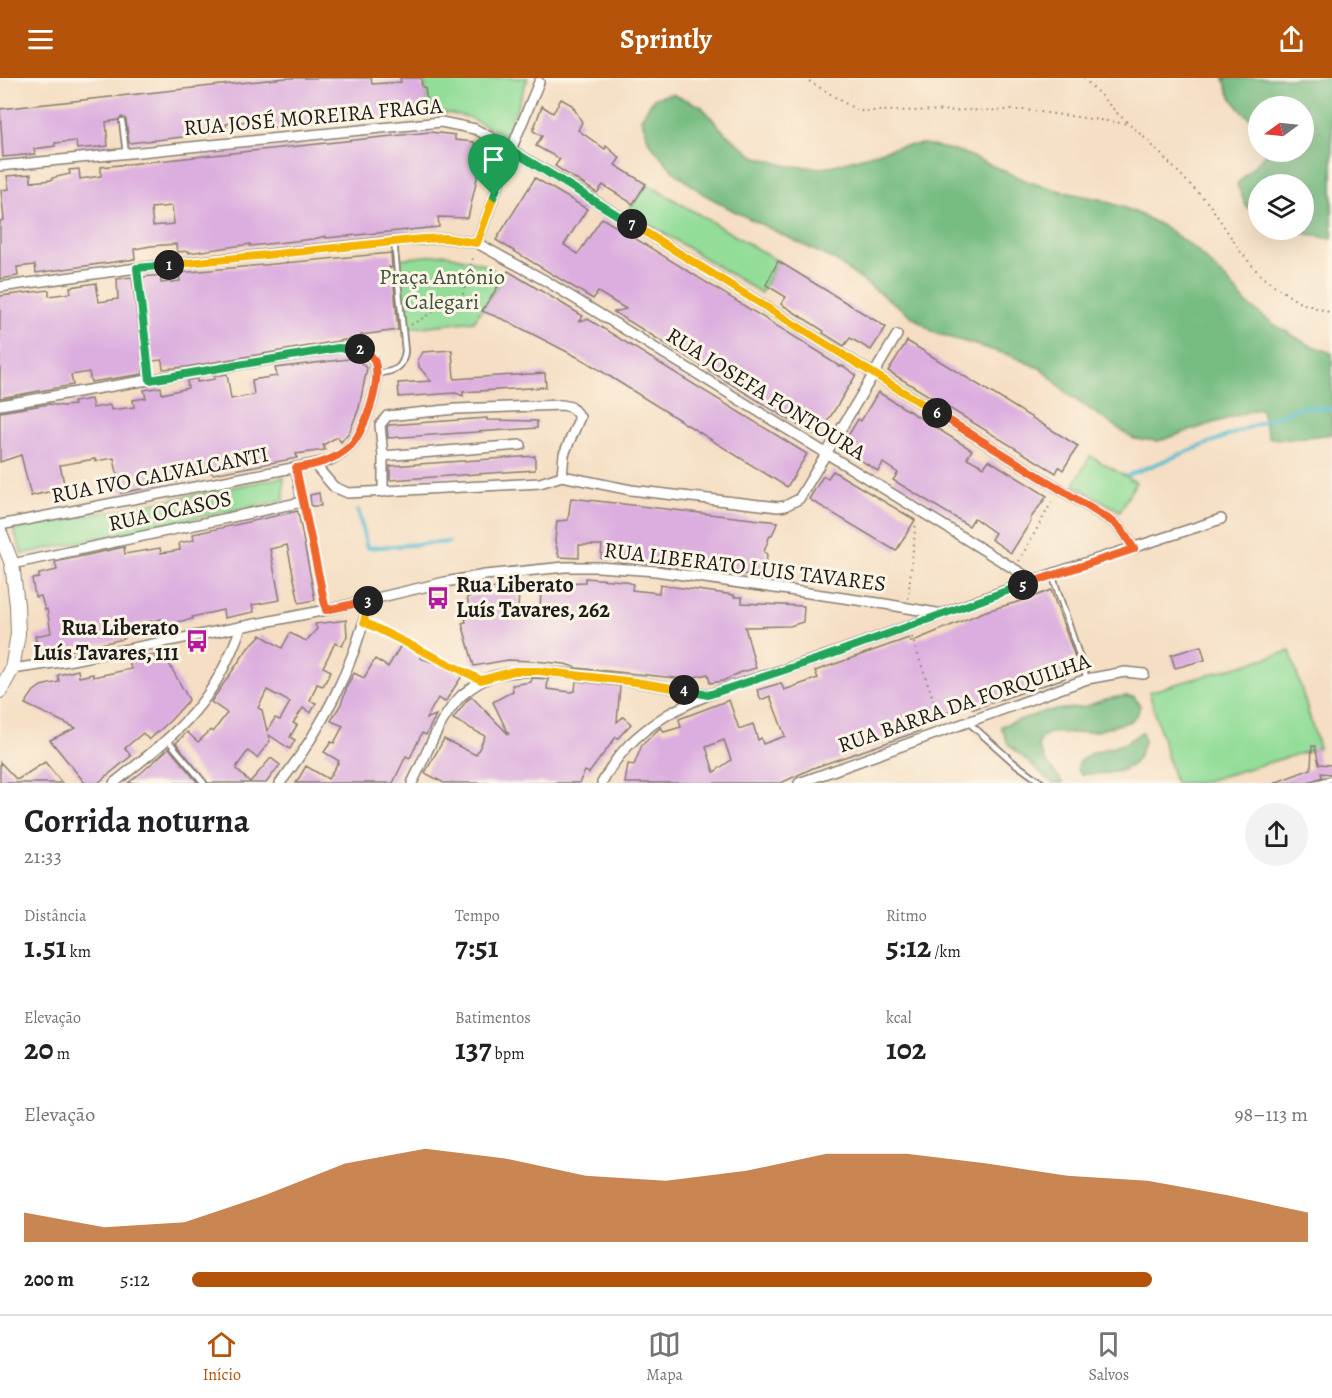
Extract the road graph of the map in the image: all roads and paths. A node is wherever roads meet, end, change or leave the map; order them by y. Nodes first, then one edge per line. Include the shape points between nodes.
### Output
1 (804, 78) edge
2 (1084, 78) edge
3 (539, 81) dead end
4 (122, 121) dead end
5 (1129, 124) junction
6 (511, 150) junction
7 (126, 154) junction
8 (0, 166) edge
9 (394, 241) junction
10 (477, 243) junction
11 (137, 268) junction
12 (0, 287) edge
13 (1332, 313) edge
14 (405, 329) dead end
15 (897, 335) dead end
16 (377, 374) junction
17 (874, 374) junction
18 (150, 380) junction
19 (0, 405) edge
20 (521, 445) dead end
21 (825, 454) junction
22 (383, 456) junction
23 (315, 465) junction
24 (296, 468) junction
25 (562, 476) junction
26 (1059, 489) junction
27 (383, 492) junction
28 (302, 502) junction
29 (917, 510) junction
30 (1221, 519) dead end
31 (0, 525) edge
32 (0, 533) edge
33 (1134, 549) junction
34 (12, 564) junction
35 (1015, 569) junction
36 (1052, 574) junction
37 (1034, 581) junction
38 (369, 601) junction
39 (907, 608) junction
40 (326, 610) junction
41 (942, 615) junction
42 (364, 622) junction
43 (241, 627) junction
44 (908, 627) junction
45 (12, 669) junction
46 (1144, 674) dead end
47 (1087, 679) junction
48 (481, 680) junction
49 (0, 691) edge
50 (708, 695) junction
51 (968, 722) junction
52 (944, 731) junction
53 (167, 739) junction
54 (1332, 779) edge
55 (114, 783) edge
56 (204, 783) edge
57 (280, 783) edge
58 (412, 783) edge
59 (602, 783) edge
60 (799, 783) edge
61 (1042, 783) edge
62 (1316, 783) edge

1 - 5 path via 858,111 1024,110
2 - 5 path
3 - 6 street
4 - 7 lane
5 - 13 path via 1210,205 1261,276 1298,302
6 - 7 street, RUA JOSÉ MOREIRA FRAGA via 475,129 441,122
6 - 10 street
6 - 17 street, RUA JOSÉ MOREIRA FRAGA
7 - 8 street, RUA JOSÉ MOREIRA FRAGA
9 - 10 street, RUA JOSEFA FONTOURA via 445,238
9 - 11 street, RUA JOSEFA FONTOURA
9 - 16 lane via 404,361 398,368
10 - 14 path via 464,294
10 - 21 street, RUA JOSEFA FONTOURA via 546,281
11 - 12 street, RUA JOSEFA FONTOURA
11 - 18 lane
15 - 17 street
16 - 18 street via 374,359 352,347
16 - 23 street, RUA IVO CALVALCANTI via 369,412 357,438 340,454
17 - 21 street
17 - 26 street, RUA JOSÉ MOREIRA FRAGA
18 - 19 street
20 - 22 street
21 - 25 street via 799,500 778,507 631,490
21 - 29 street, RUA JOSEFA FONTOURA
22 - 25 street via 380,425 387,416 562,405 571,407 580,417 564,454
22 - 27 street
23 - 24 street, RUA IVO CALVALCANTI
23 - 27 street via 341,491
24 - 28 street
24 - 31 street, RUA IVO CALVALCANTI
25 - 27 street via 540,483
26 - 33 street, RUA JOSÉ MOREIRA FRAGA via 1113,522
26 - 35 path
28 - 34 street, RUA OCASOS
28 - 40 lane
29 - 35 street, RUA JOSEFA FONTOURA
29 - 39 path
30 - 33 street
32 - 34 main road
33 - 36 street
34 - 45 main road via 18,634
35 - 37 street, RUA JOSEFA FONTOURA
36 - 37 street
36 - 47 lane
37 - 41 street
38 - 39 street, RUA LIBERATO LUIS TAVARES via 485,575 598,567 667,573
38 - 40 street, RUA LIBERATO LUIS TAVARES
38 - 42 street
39 - 41 street, RUA LIBERATO LUIS TAVARES
40 - 43 street, RUA LIBERATO LUIS TAVARES
41 - 44 street
42 - 48 lane
42 - 57 street via 319,724
43 - 45 street, RUA LIBERATO LUIS TAVARES
43 - 53 street via 231,655 209,693
44 - 50 street
44 - 52 path
45 - 49 main road
46 - 47 street, RUA BARRA DA FORQUILHA via 1125,672
47 - 51 street, RUA BARRA DA FORQUILHA
48 - 50 street via 514,671 539,671
48 - 58 street via 450,710
50 - 59 street via 669,714 636,737 614,760
51 - 52 street, RUA BARRA DA FORQUILHA
51 - 61 lane
52 - 60 street, RUA BARRA DA FORQUILHA
53 - 55 street
53 - 56 lane
54 - 62 lane

